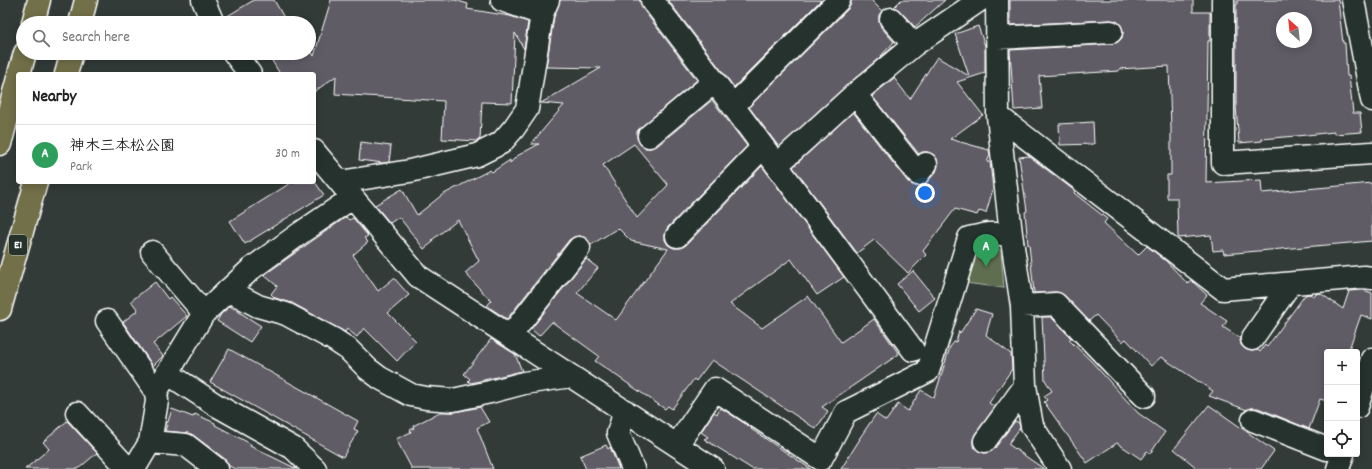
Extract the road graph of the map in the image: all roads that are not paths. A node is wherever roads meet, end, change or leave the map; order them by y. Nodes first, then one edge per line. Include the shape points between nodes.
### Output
1 (39, 0) edge
2 (86, 0) edge
3 (203, 0) edge
4 (502, 0) edge
5 (652, 0) edge
6 (839, 0) edge
7 (980, 0) edge
8 (997, 0) edge
9 (1222, 0) edge
10 (1353, 0) edge
11 (545, 7) edge
12 (35, 16) edge
13 (82, 16) edge
14 (210, 16) edge
15 (890, 19) dead end
16 (1111, 32) dead end
17 (997, 38) junction
18 (914, 45) junction
19 (23, 60) edge
20 (70, 60) edge
21 (239, 60) edge
22 (20, 72) edge
23 (67, 72) edge
24 (248, 72) edge
25 (714, 82) junction
26 (16, 85) edge
27 (855, 94) junction
28 (1372, 100) edge
29 (733, 106) junction
30 (998, 116) junction
31 (649, 136) dead end
32 (0, 144) edge
33 (764, 147) junction
34 (316, 153) edge
35 (1372, 153) edge
36 (926, 164) dead end
37 (777, 166) junction
38 (35, 184) edge
39 (346, 190) junction
40 (1011, 234) junction
41 (677, 236) dead end
42 (579, 248) dead end
43 (152, 252) dead end
44 (1372, 278) edge
45 (1290, 284) junction
46 (228, 290) junction
47 (1022, 306) junction
48 (0, 309) edge
49 (204, 313) junction
50 (107, 321) dead end
51 (510, 336) junction
52 (1252, 339) dead end
53 (913, 350) dead end
54 (1372, 359) edge
55 (166, 372) junction
56 (571, 376) junction
57 (1025, 386) junction
58 (156, 392) junction
59 (1144, 396) dead end
60 (1360, 397) edge
61 (625, 411) junction
62 (77, 413) dead end
63 (1253, 420) dead end
64 (985, 440) dead end
65 (150, 442) junction
66 (677, 445) junction
67 (1324, 447) edge
68 (1341, 457) edge
69 (128, 469) edge
70 (134, 469) edge
71 (217, 469) edge
72 (315, 469) edge
73 (633, 469) edge
74 (713, 469) edge
75 (1060, 469) edge
76 (1338, 469) edge

1 - 12 highway
2 - 13 highway
3 - 14 street
4 - 11 street
5 - 25 street
6 - 29 street
7 - 18 street
8 - 17 street
9 - 35 street via 1223,163
10 - 28 street
11 - 39 street via 527,109 501,143 477,154
15 - 18 street
16 - 17 street
17 - 30 street
18 - 27 street
19 - 22 highway
20 - 23 highway
21 - 24 street
25 - 29 street
25 - 31 street
26 - 32 highway
27 - 36 street via 918,174
27 - 37 street
29 - 33 street
30 - 40 street
30 - 45 street via 1223,289
33 - 37 street
33 - 41 street
34 - 39 street
37 - 53 street
38 - 48 highway, E1
39 - 46 street via 302,232
39 - 51 street via 418,276
40 - 47 street
40 - 66 street via 988,234 969,238 928,371 846,412 821,459 715,389
42 - 51 street
43 - 49 street
44 - 45 street
45 - 52 street
46 - 49 street
46 - 56 street via 258,306 286,314 333,339 380,378 411,395 453,400 524,383
47 - 57 street
47 - 59 street via 1056,304
49 - 55 street
50 - 58 street
51 - 56 street
54 - 60 street
55 - 58 street
55 - 72 street via 216,405 292,448
56 - 61 street
57 - 64 street
57 - 75 street via 1032,426
58 - 65 street via 157,401
61 - 66 street
61 - 73 street via 618,434
62 - 69 street
63 - 67 street
65 - 70 street
65 - 71 street via 186,445
66 - 74 street
68 - 76 street

